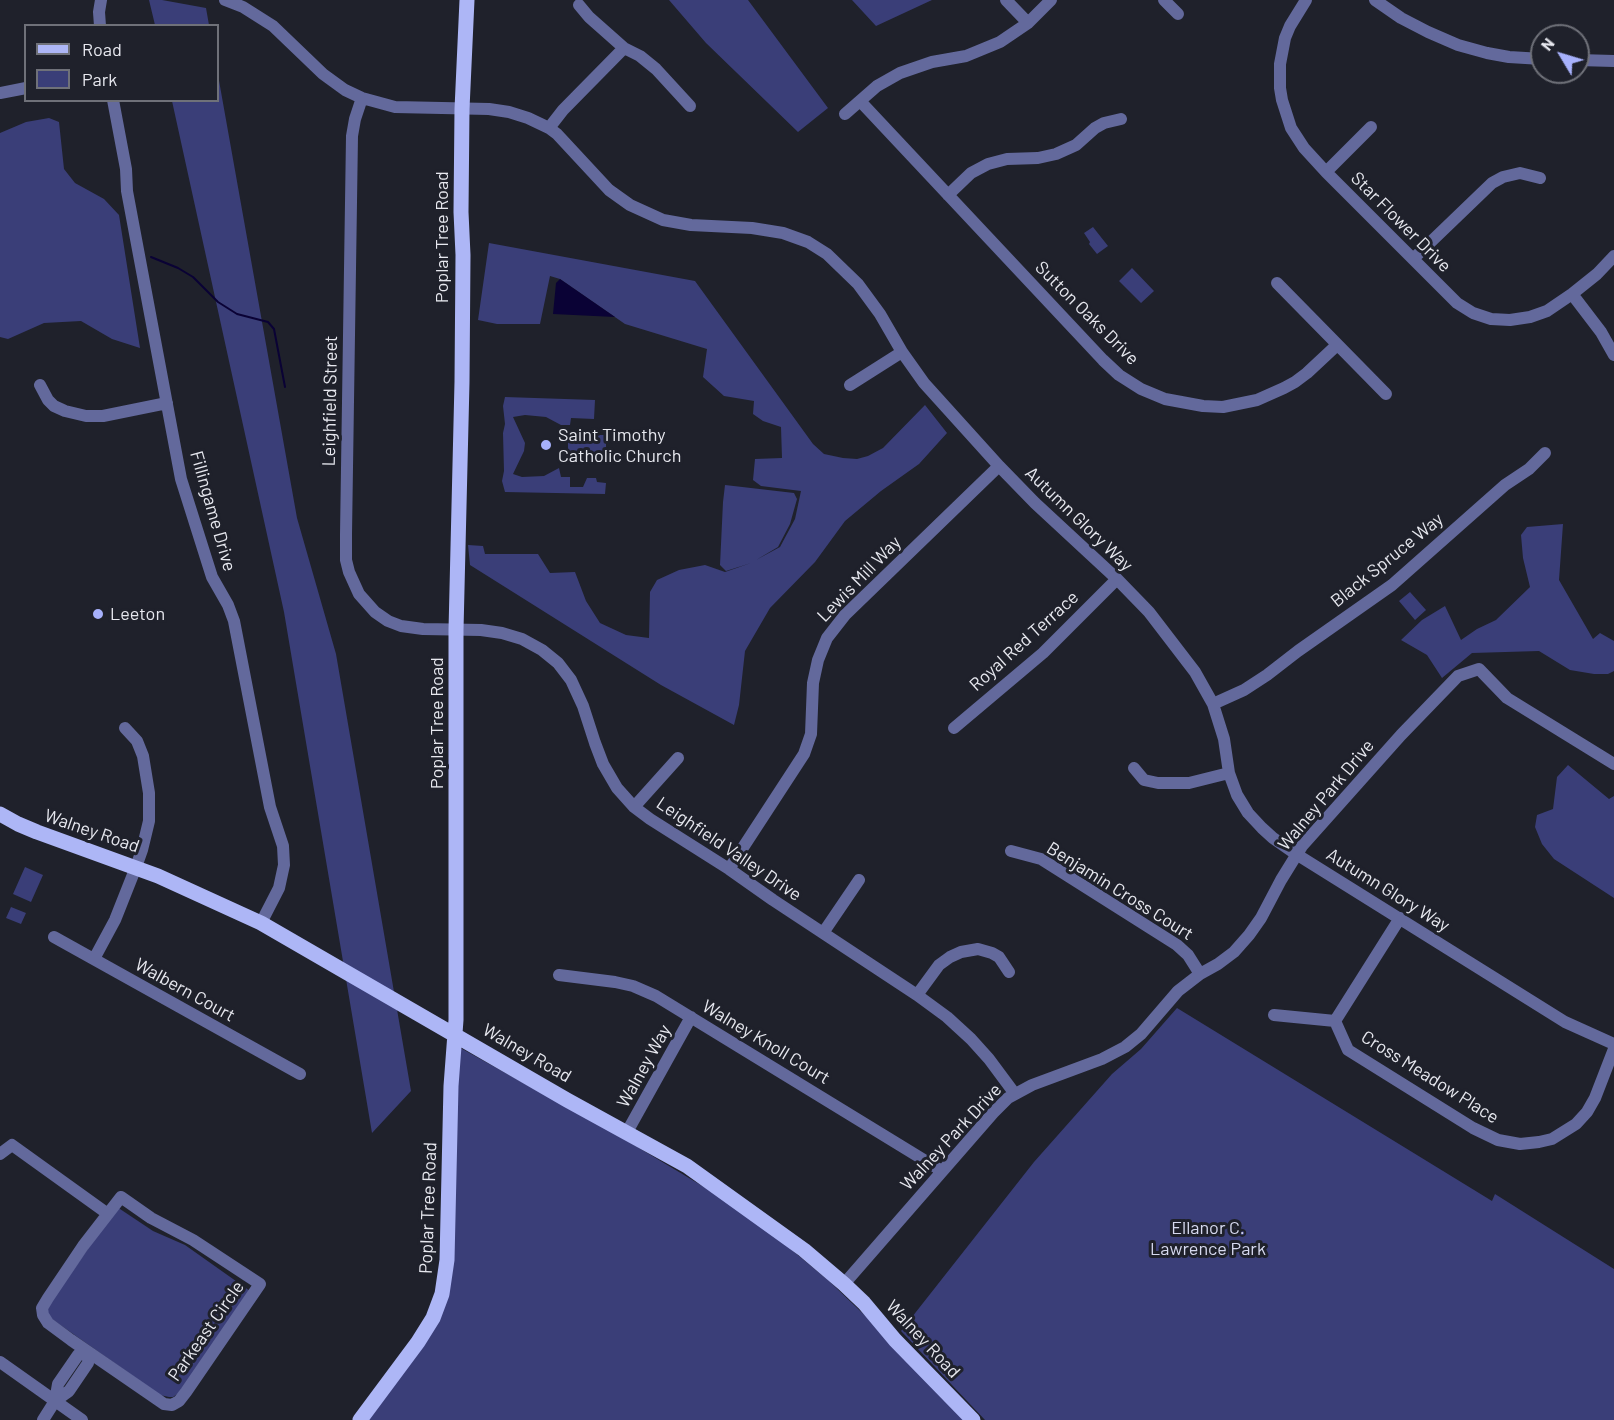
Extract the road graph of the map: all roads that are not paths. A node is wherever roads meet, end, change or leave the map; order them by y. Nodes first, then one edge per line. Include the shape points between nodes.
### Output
1 (101, 0) edge
2 (225, 0) edge
3 (467, 0) edge
4 (1006, 0) edge
5 (1051, 0) edge
6 (1164, 0) edge
7 (1306, 0) edge
8 (1376, 0) edge
9 (245, 4) edge
10 (579, 5) dead end
11 (1178, 14) dead end
12 (1028, 23) junction
13 (100, 24) edge
14 (624, 48) junction
15 (1530, 58) edge
16 (1590, 61) edge
17 (1614, 62) edge
18 (24, 88) edge
19 (0, 93) edge
20 (362, 98) junction
21 (860, 101) junction
22 (113, 102) edge
23 (690, 106) dead end
24 (462, 109) junction
25 (845, 114) dead end
26 (1121, 119) dead end
27 (1371, 127) dead end
28 (549, 128) junction
29 (1326, 172) junction
30 (1540, 178) dead end
31 (948, 195) junction
32 (1614, 256) edge
33 (1413, 259) junction
34 (1277, 283) dead end
35 (1572, 294) junction
36 (1337, 345) junction
37 (902, 352) junction
38 (1614, 355) edge
39 (40, 385) dead end
40 (850, 385) dead end
41 (1386, 394) dead end
42 (167, 404) junction
43 (1545, 453) dead end
44 (999, 466) junction
45 (1117, 579) junction
46 (456, 630) junction
47 (1214, 704) junction
48 (125, 728) dead end
49 (954, 728) dead end
50 (678, 758) dead end
51 (1614, 764) edge
52 (1134, 768) dead end
53 (1229, 773) junction
54 (634, 807) junction
55 (0, 814) edge
56 (1011, 851) dead end
57 (1296, 854) junction
58 (136, 867) junction
59 (729, 869) junction
60 (859, 880) dead end
61 (1400, 918) junction
62 (261, 923) junction
63 (823, 933) junction
64 (54, 937) dead end
65 (94, 959) junction
66 (1009, 972) dead end
67 (1200, 974) junction
68 (560, 975) dead end
69 (917, 995) junction
70 (1274, 1015) dead end
71 (691, 1017) junction
72 (1335, 1021) junction
73 (455, 1034) junction
74 (1614, 1044) edge
75 (1614, 1049) edge
76 (300, 1074) dead end
77 (1015, 1094) junction
78 (627, 1132) junction
79 (0, 1154) edge
80 (942, 1171) junction
81 (108, 1214) junction
82 (844, 1284) junction
83 (89, 1353) junction
84 (0, 1362) edge
85 (55, 1401) junction
86 (43, 1420) edge
87 (82, 1420) edge
88 (360, 1420) edge
89 (973, 1420) edge

1 - 13 street
2 - 9 street, Autumn Glory Way
3 - 24 main road, Poplar Tree Road
4 - 12 street
5 - 12 street
6 - 11 street
7 - 29 street, Star Flower Drive via 1285,38 1280,88 1291,128
8 - 15 street via 1401,18 1458,45
9 - 20 street, Autumn Glory Way via 288,38 333,82
10 - 14 street
12 - 21 street via 977,53 900,73
14 - 23 street via 657,69
14 - 28 street
16 - 17 street
18 - 19 street
20 - 24 street, Autumn Glory Way via 401,108
20 - 46 street, Leighfield Street via 352,136 346,560 359,594 381,616 415,629
21 - 25 street
21 - 31 street, Sutton Oaks Drive
22 - 42 street, Fillingame Drive
24 - 28 street, Autumn Glory Way via 510,112
24 - 46 main road, Poplar Tree Road
26 - 31 street via 1104,123 1076,145 1056,154 988,164 971,173
27 - 29 street
28 - 37 street, Autumn Glory Way via 609,190 663,220 783,233 827,254 858,284
29 - 33 street, Star Flower Drive
30 - 33 street via 1521,173 1492,183
31 - 36 street, Sutton Oaks Drive via 1103,360 1130,382 1153,394 1212,407 1257,400 1295,382
32 - 35 street, Star Flower Drive
33 - 35 street, Star Flower Drive via 1457,303 1491,319 1530,317
34 - 36 street
35 - 38 street
36 - 41 street
37 - 40 street
37 - 44 street, Autumn Glory Way via 924,383
39 - 42 street via 54,406 86,416
42 - 62 street, Fillingame Drive via 187,500 212,577 234,621 270,807 283,846 279,888
43 - 47 street, Black Spruce Way via 1392,585 1267,675
44 - 45 street, Autumn Glory Way
44 - 59 street, Lewis Mill Way via 845,615 827,638 813,683 812,734 804,754
45 - 47 street, Autumn Glory Way via 1149,612
45 - 49 street, Royal Red Terrace via 1043,654
46 - 54 street, Leighfield Valley Drive via 510,634 558,663 577,690 608,774
46 - 73 main road, Poplar Tree Road
47 - 53 street, Autumn Glory Way
48 - 58 street via 141,748 149,793 149,821
50 - 54 street
51 - 57 street, Walney Park Drive via 1507,698 1479,669 1458,676 1372,766
52 - 53 street via 1144,780 1158,783 1189,783
53 - 57 street, Autumn Glory Way via 1248,813
54 - 59 street, Leighfield Valley Drive
55 - 58 main road, Walney Road via 37,832
56 - 67 street, Benjamin Cross Court via 1041,859 1177,945
57 - 61 street, Autumn Glory Way
57 - 67 street, Walney Park Drive via 1249,935 1234,952
58 - 62 main road, Walney Road
58 - 65 street
59 - 63 street, Leighfield Valley Drive
60 - 63 street
61 - 72 street
61 - 74 street, Autumn Glory Way via 1565,1022
62 - 73 main road, Walney Road
63 - 69 street, Leighfield Valley Drive
64 - 65 street, Walbern Court
65 - 76 street, Walbern Court
66 - 69 street via 992,953 961,952 939,965
67 - 77 street, Walney Park Drive via 1178,991 1125,1047
68 - 71 street, Walney Knoll Court via 633,986
69 - 77 street, Leighfield Valley Drive via 971,1039
70 - 72 street
71 - 78 street, Walney Way
71 - 80 street, Walney Knoll Court
72 - 75 street, Cross Meadow Place via 1348,1050 1473,1128 1498,1140 1520,1144 1552,1139 1576,1124 1595,1098
73 - 78 main road, Walney Road
73 - 88 main road, Poplar Tree Road via 447,1260 442,1294 426,1331
77 - 80 street, Walney Park Drive
78 - 82 main road, Walney Road via 687,1166 804,1250
79 - 81 street via 12,1145
80 - 82 street, Walney Park Drive
81 - 83 street, Parkeast Circle via 42,1308 48,1323
81 - 83 street, Parkeast Circle via 121,1197 260,1284 186,1392 172,1405 164,1404
82 - 89 main road, Walney Road
83 - 85 street via 78,1355 58,1384
84 - 85 street
85 - 86 street
85 - 87 street

